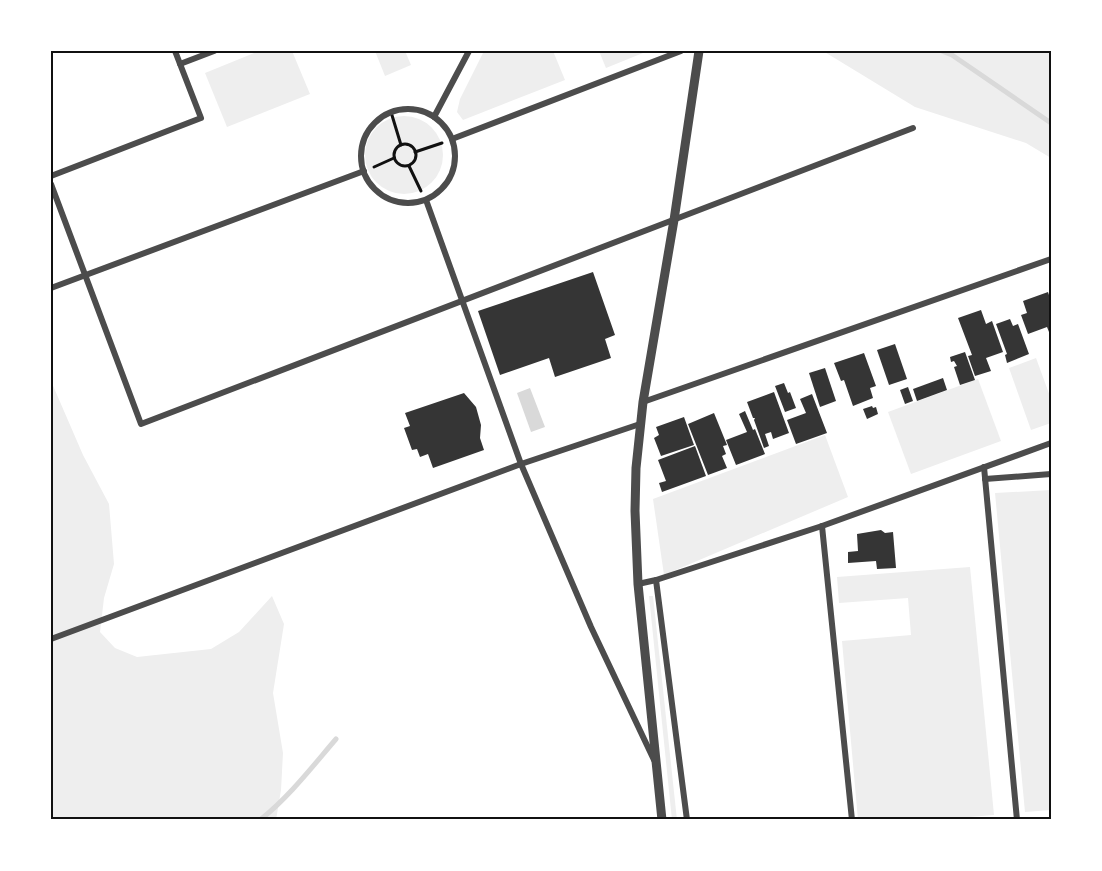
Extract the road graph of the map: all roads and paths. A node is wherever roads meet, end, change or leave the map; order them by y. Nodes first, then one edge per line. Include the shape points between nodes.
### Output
1 (175, 51) edge
2 (214, 51) edge
3 (469, 51) edge
4 (681, 51) edge
5 (699, 51) edge
6 (180, 64) junction
7 (391, 112) junction
8 (434, 117) junction
9 (913, 128) dead end
10 (452, 139) junction
11 (401, 145) junction
12 (415, 152) junction
13 (394, 158) junction
14 (409, 166) junction
15 (364, 171) junction
16 (51, 176) edge
17 (51, 184) edge
18 (426, 200) junction
19 (674, 220) junction
20 (1051, 259) edge
21 (84, 275) junction
22 (51, 288) edge
23 (462, 301) junction
24 (643, 402) junction
25 (640, 424) junction
26 (1051, 444) edge
27 (521, 464) junction
28 (984, 467) junction
29 (1051, 474) edge
30 (985, 479) junction
31 (822, 526) junction
32 (656, 580) junction
33 (638, 584) junction
34 (54, 638) edge
35 (656, 763) junction
36 (662, 820) edge
37 (687, 820) edge
38 (852, 820) edge
39 (1017, 820) edge

1 - 6 street
2 - 6 street
3 - 8 street
4 - 10 street
5 - 19 street
6 - 16 street via 201,118
7 - 8 street via 413,109
7 - 11 path
7 - 15 street via 374,123 363,141
8 - 10 street
9 - 19 street
10 - 12 path
10 - 18 street via 452,175 441,190
11 - 12 path via 412,146
11 - 13 path
12 - 14 path via 415,160
13 - 14 path via 399,165
13 - 15 path
14 - 18 path
15 - 18 street via 375,190 394,201
15 - 21 street
17 - 21 street
18 - 23 street
19 - 23 street
19 - 24 street
20 - 24 street
21 - 22 street
21 - 23 street via 141,424
23 - 27 street
24 - 25 street
25 - 27 street
25 - 33 street via 635,511
26 - 28 street
27 - 34 street
27 - 35 street via 591,627
28 - 30 street
28 - 31 street
29 - 30 street
30 - 39 street
31 - 32 street
31 - 38 street
32 - 33 street
32 - 37 street
33 - 35 street
35 - 36 street

